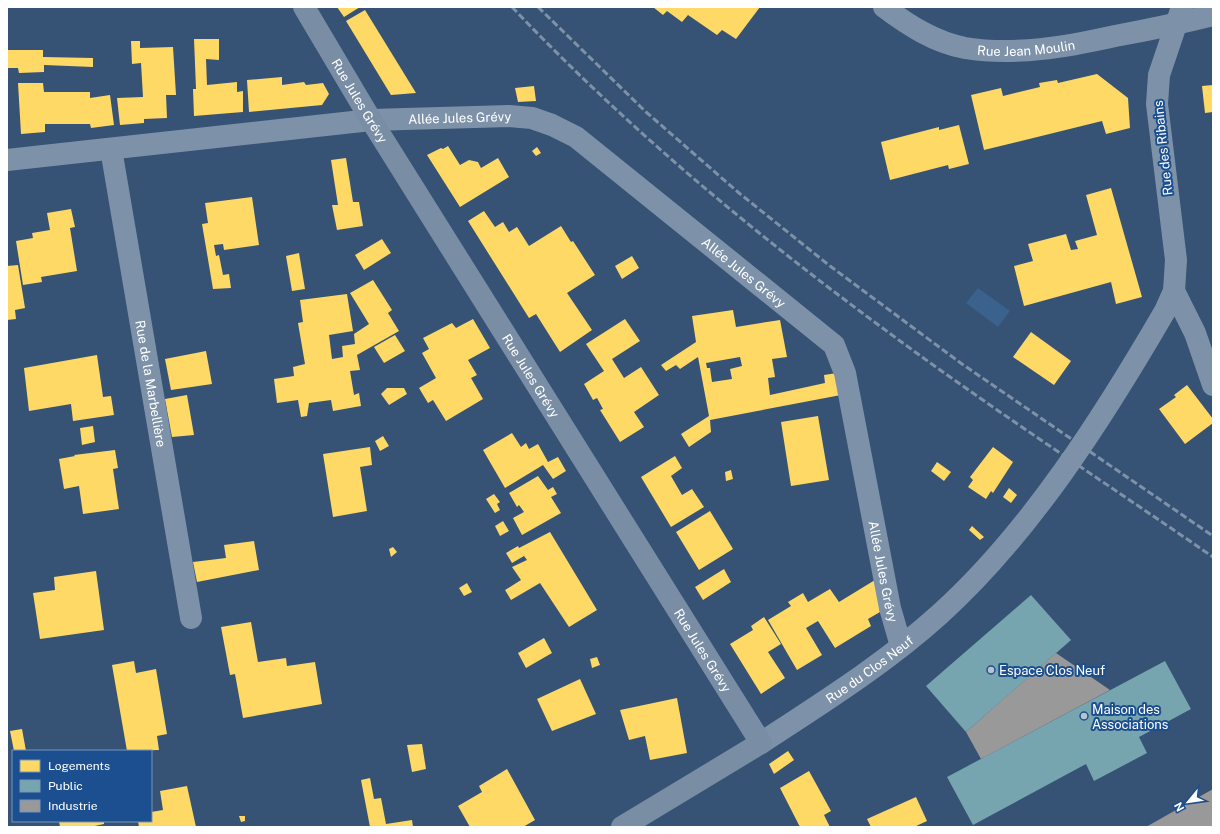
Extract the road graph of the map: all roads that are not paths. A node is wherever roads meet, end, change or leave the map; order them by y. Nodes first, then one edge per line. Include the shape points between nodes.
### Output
1 (304, 7) edge
2 (884, 7) edge
3 (1179, 15) edge
4 (1213, 15) edge
5 (371, 120) junction
6 (111, 149) junction
7 (7, 160) edge
8 (1174, 291) junction
9 (1213, 384) edge
10 (1071, 460) joint
11 (191, 618) dead end
12 (901, 646) junction
13 (761, 743) junction
14 (622, 827) edge

1 - 5 street, Rue Jules Grévy
2 - 3 street, Rue Jean Moulin via 909,26 939,40 989,50 1053,49
3 - 4 street, Rue Jean Moulin
3 - 8 street, Rue des Ribains via 1159,74 1157,104 1176,260
5 - 6 street
5 - 12 street, Allée Jules Grévy via 509,116 532,118 552,125 576,137 834,345 846,373 890,608
5 - 13 street, Rue Jules Grévy
6 - 7 street
6 - 11 street, Rue de la Marbellière
8 - 9 street via 1195,333
8 - 10 street, Rue des Ribains via 1147,342
10 - 12 street, Rue du Clos Neuf via 1028,519 989,564 941,613
12 - 13 street, Rue du Clos Neuf
13 - 14 street, Rue du Clos Neuf

